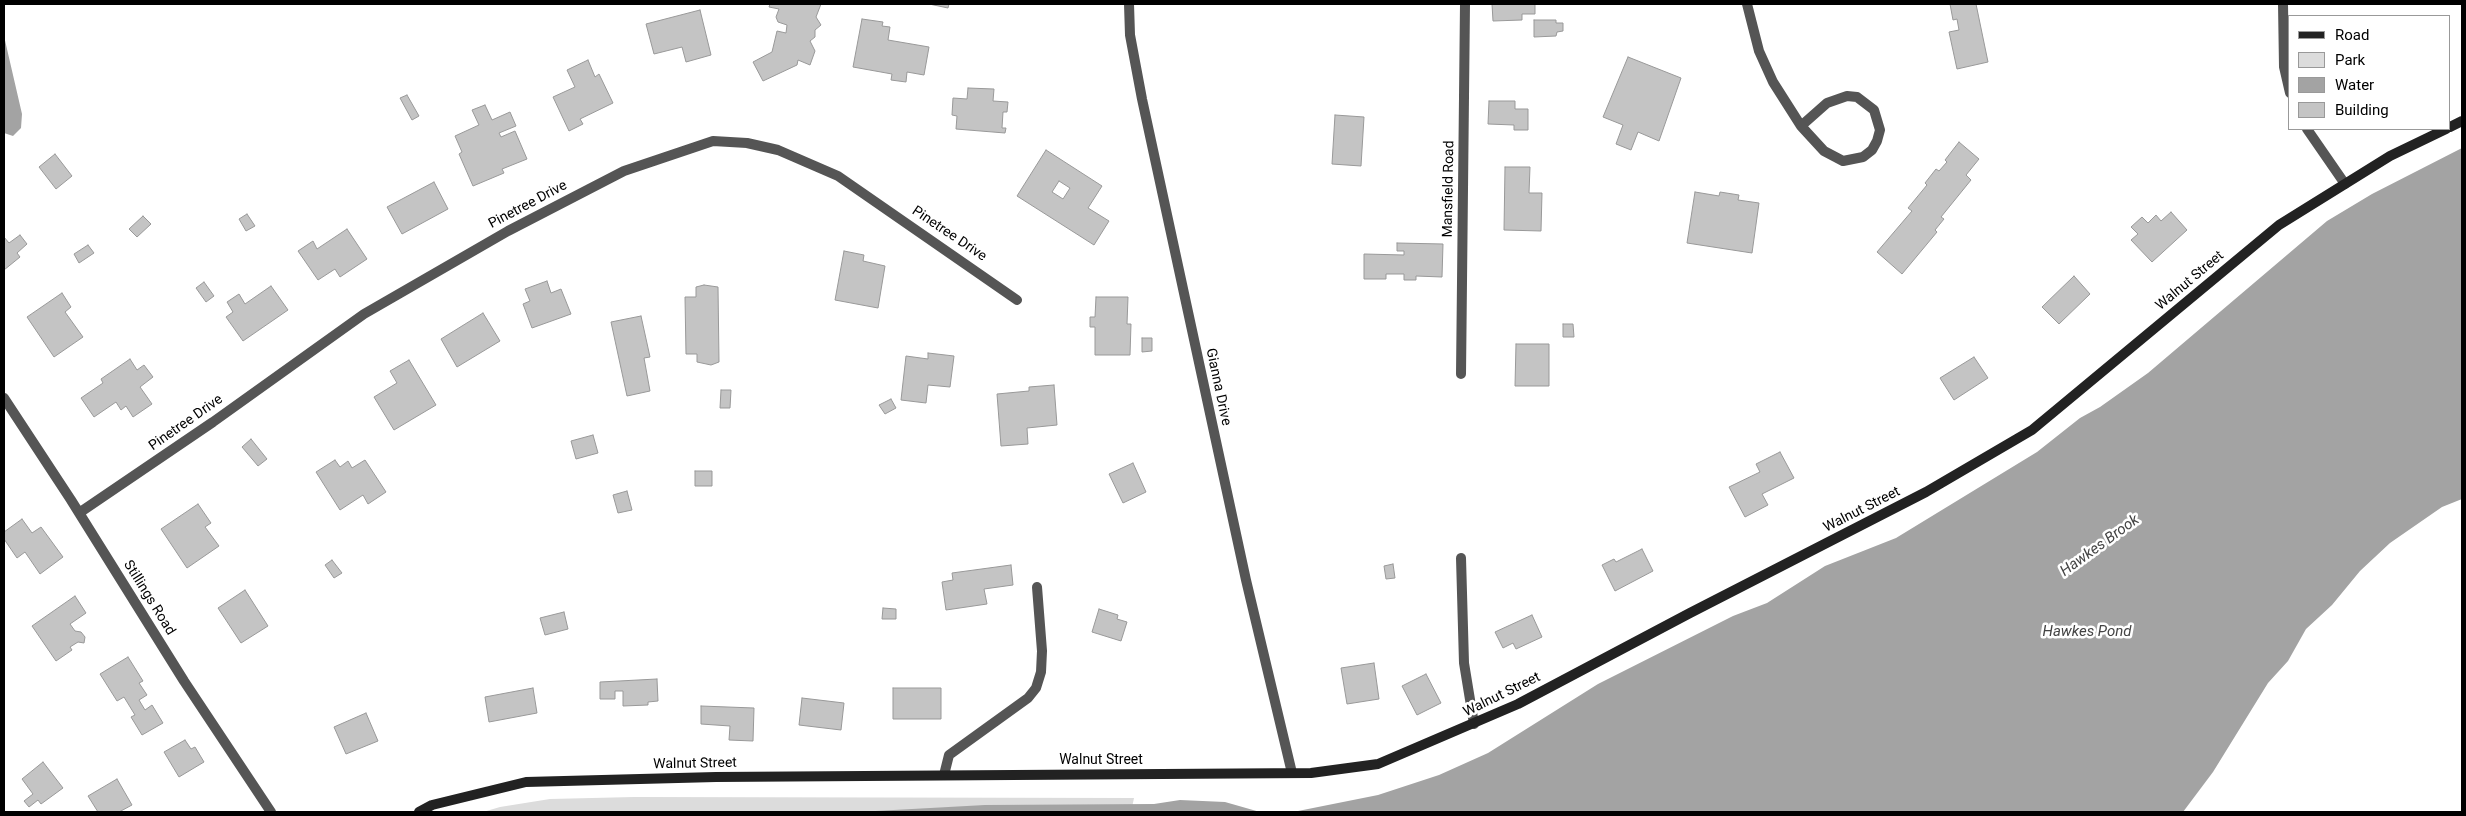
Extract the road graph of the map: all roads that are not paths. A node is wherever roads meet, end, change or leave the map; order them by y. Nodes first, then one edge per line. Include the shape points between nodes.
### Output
1 (1129, 4) edge
2 (1465, 4) edge
3 (1747, 4) edge
4 (2283, 4) edge
5 (2288, 84) edge
6 (1801, 126) junction
7 (2308, 130) edge
8 (2444, 130) edge
9 (2345, 184) junction
10 (1017, 300) dead end
11 (1461, 374) dead end
12 (4, 398) edge
13 (79, 513) junction
14 (1461, 558) dead end
15 (1036, 587) dead end
16 (1474, 724) junction
17 (1292, 773) junction
18 (944, 775) junction
19 (271, 812) edge
20 (419, 812) edge

1 - 17 street, Gianna Drive via 1130,36 1142,99 1219,458
2 - 11 street, Mansfield Road
3 - 6 street via 1759,51
4 - 5 street via 2284,67
6 - 6 street via 1824,151 1843,161 1858,158 1872,150 1880,130 1874,110 1857,97 1847,96 1827,103
7 - 9 street
8 - 9 main road, Walnut Street via 2390,156
9 - 16 main road, Walnut Street via 2279,225 2032,430 1926,492
10 - 13 street, Pinetree Drive via 838,176 778,150 747,143 713,141 624,171 508,231 364,314
12 - 13 street, Stillings Road
13 - 19 street, Stillings Road
14 - 16 street via 1464,663
15 - 18 street via 1042,651 1036,688 1028,698 949,755
16 - 17 main road, Walnut Street via 1378,764
17 - 18 main road, Walnut Street
18 - 20 main road, Walnut Street via 526,782 432,805

